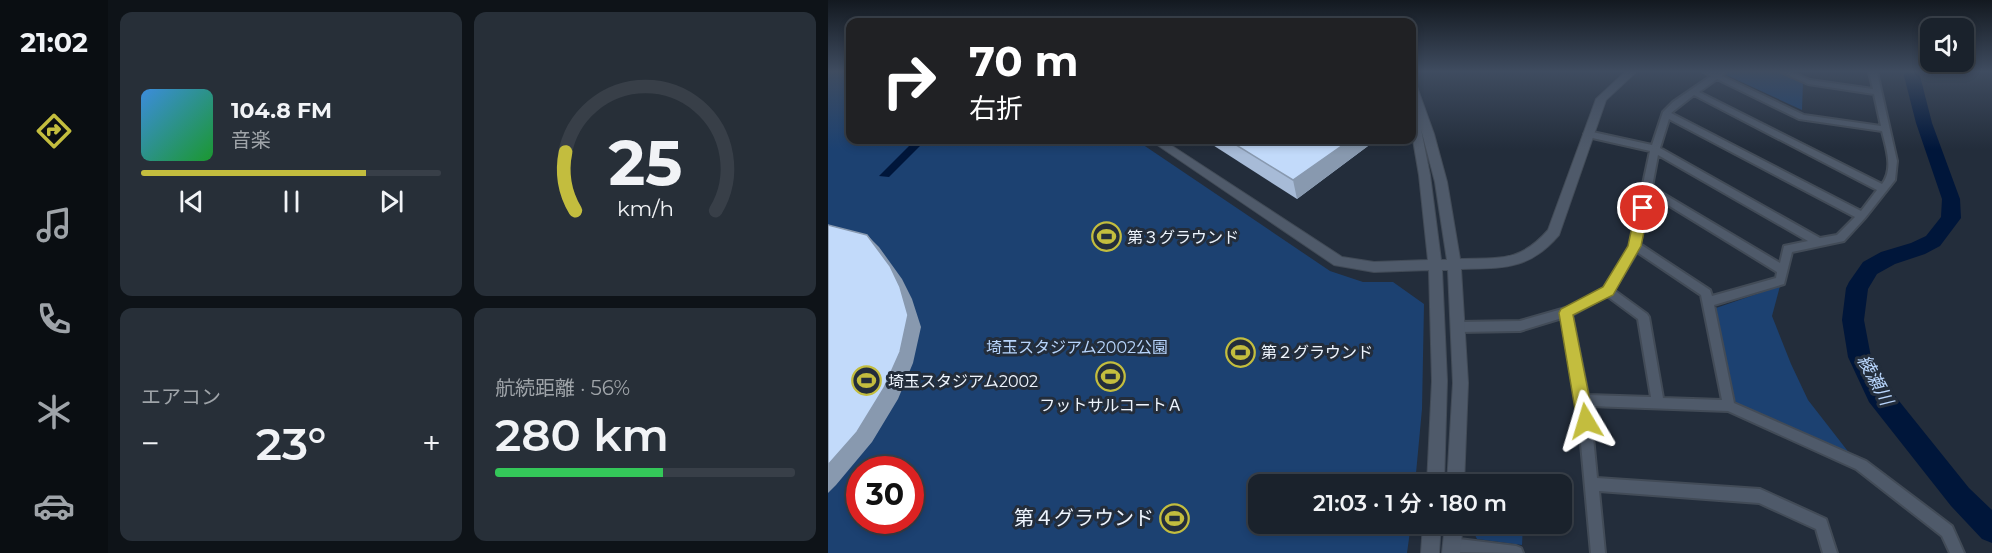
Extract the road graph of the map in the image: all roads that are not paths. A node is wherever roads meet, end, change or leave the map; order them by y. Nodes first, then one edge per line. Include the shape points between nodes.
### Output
1 (1416, 98) edge
2 (1602, 98) edge
3 (1685, 98) edge
4 (1705, 98) edge
5 (1764, 98) edge
6 (1879, 98) edge
7 (1666, 114) junction
8 (1886, 129) junction
9 (1588, 134) junction
10 (1416, 137) edge
11 (1162, 144) edge
12 (1655, 149) junction
13 (1647, 188) junction
14 (1884, 189) junction
15 (1862, 216) junction
16 (1819, 242) junction
17 (1635, 246) junction
18 (1455, 265) junction
19 (1436, 266) junction
20 (1783, 270) junction
21 (1608, 291) junction
22 (1708, 302) junction
23 (1566, 313) junction
24 (1459, 327) junction
25 (1583, 400) junction
26 (1658, 403) junction
27 (1729, 406) junction
28 (1437, 474) edge
29 (1456, 474) edge
30 (1592, 484) junction
31 (1431, 534) edge
32 (1453, 534) edge
33 (1451, 549) edge
34 (1430, 553) edge
35 (1516, 553) edge
36 (1598, 553) edge
37 (1830, 553) edge
38 (1957, 553) edge

1 - 18 street via 1440,181
2 - 9 street
3 - 7 street
4 - 14 street
5 - 8 street via 1802,117
6 - 8 street
7 - 12 street
7 - 15 street
8 - 14 street via 1893,161
9 - 12 street
9 - 18 street via 1554,232 1541,247 1528,256 1503,263
10 - 19 street
11 - 19 street via 1339,261 1374,267
12 - 13 street
12 - 16 street
13 - 17 street
13 - 20 street
14 - 15 street
15 - 16 street via 1840,238
16 - 20 street via 1788,249
17 - 21 street
17 - 22 street via 1706,293
18 - 19 street
18 - 24 street
19 - 28 street via 1441,400
20 - 22 street via 1780,281
21 - 23 street
21 - 26 street via 1643,317
22 - 27 street
23 - 24 street via 1520,326
23 - 25 street
24 - 29 street
25 - 26 street
25 - 30 street
26 - 27 street
27 - 38 street via 1861,465 1947,531
30 - 36 street
30 - 37 street via 1760,496 1821,524
31 - 34 street
32 - 33 street
33 - 35 street

